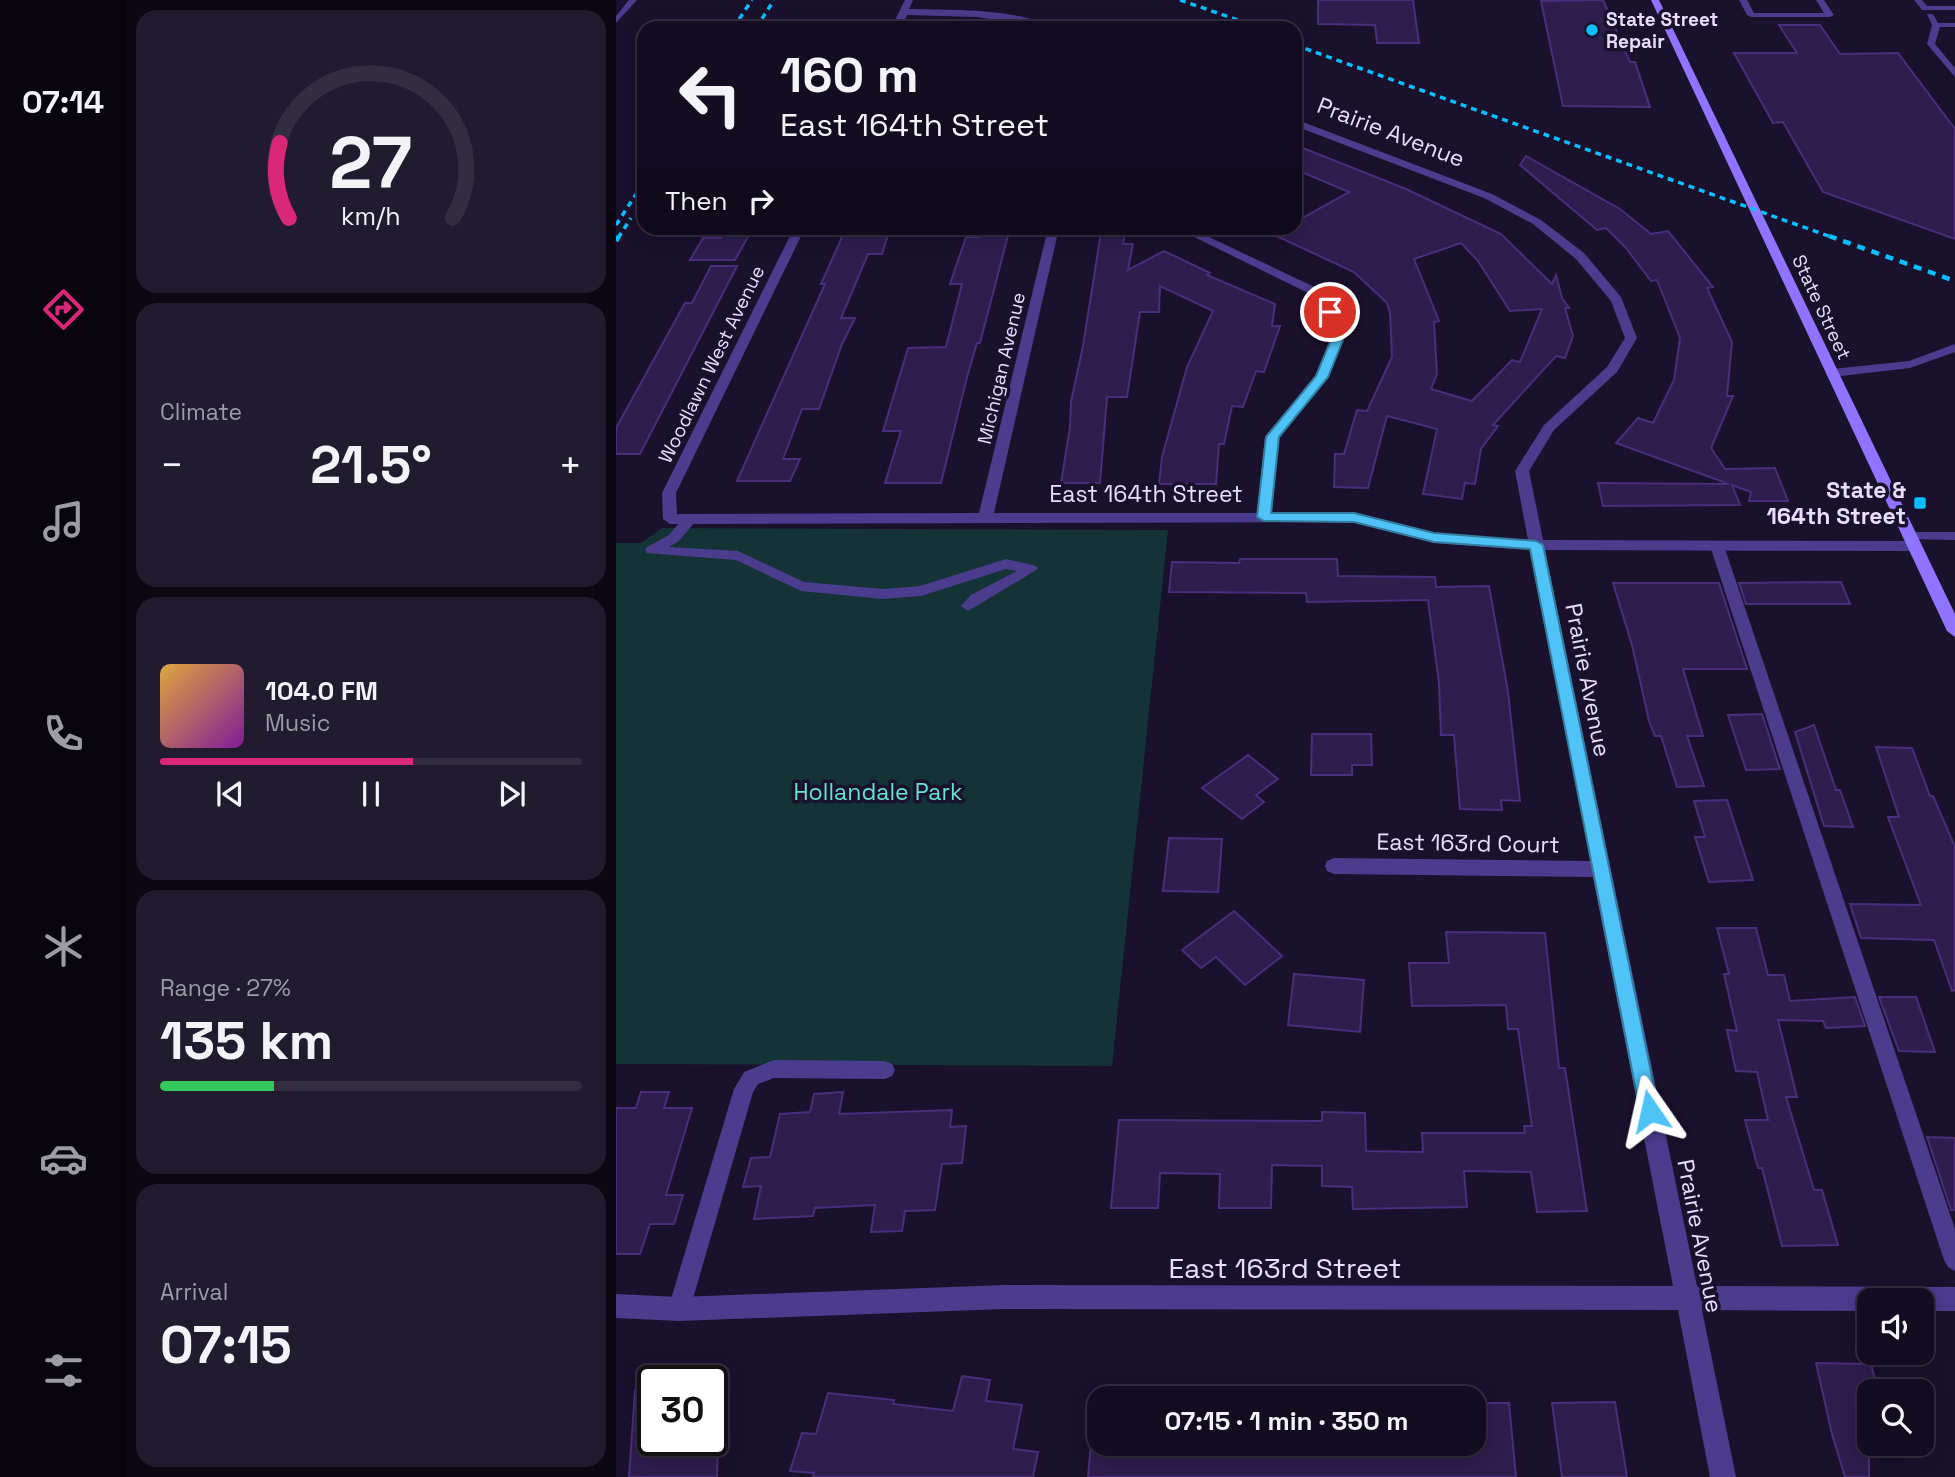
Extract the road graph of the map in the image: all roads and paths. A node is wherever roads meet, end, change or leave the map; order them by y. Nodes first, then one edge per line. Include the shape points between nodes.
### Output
1 (633, 0) edge
2 (909, 0) edge
3 (1655, 0) edge
4 (1743, 0) edge
5 (1820, 0) edge
6 (1918, 0) edge
7 (1925, 8) junction
8 (1955, 8) edge
9 (904, 12) junction
10 (616, 21) edge
11 (900, 21) edge
12 (1029, 21) edge
13 (1936, 25) junction
14 (1955, 25) edge
15 (1955, 74) edge
16 (1302, 125) edge
17 (796, 235) edge
18 (1051, 235) edge
19 (1197, 235) edge
20 (1955, 348) edge
21 (1832, 373) junction
22 (986, 517) junction
23 (1264, 517) junction
24 (670, 519) joint
25 (690, 519) junction
26 (1955, 536) edge
27 (1912, 541) junction
28 (1536, 545) junction
29 (1717, 546) junction
30 (968, 606) dead end
31 (1955, 631) edge
32 (1334, 866) dead end
33 (1601, 869) junction
34 (884, 1070) dead end
35 (1955, 1260) edge
36 (1687, 1299) junction
37 (1955, 1299) edge
38 (616, 1306) edge
39 (679, 1309) junction
40 (1723, 1477) edge

1 - 10 lane
2 - 9 street
3 - 21 street, State Street
4 - 5 lane via 1751,15 1830,15
6 - 7 lane
7 - 8 lane
7 - 13 lane
9 - 11 street
9 - 12 street via 967,13
13 - 14 lane
13 - 15 lane via 1931,44
16 - 28 street, Prairie Avenue via 1488,195 1536,222 1580,256 1617,300 1631,338 1612,369 1549,428 1522,471
17 - 24 street, Woodlawn West Avenue via 669,494
18 - 22 street, Michigan Avenue
19 - 23 street via 1319,294 1341,330 1322,377 1272,437
20 - 21 lane via 1910,366
21 - 27 street, State Street
22 - 23 street, East 164th Street
22 - 25 street, East 164th Street
23 - 28 street, East 164th Street via 1354,517 1434,538
24 - 25 street, East 164th Street
25 - 30 lane via 674,538 652,550 738,556 801,586 840,592 921,591 1006,564 1031,569
26 - 27 lane
27 - 29 street, East 164th Street
27 - 31 street, State Street
28 - 29 street, East 164th Street
28 - 33 street, Prairie Avenue
29 - 35 lane
32 - 33 street, East 163rd Court
33 - 36 street, Prairie Avenue
34 - 39 lane via 774,1069 751,1078
36 - 37 street, East 163rd Street
36 - 39 street, East 163rd Street via 1004,1297
36 - 40 street, Prairie Avenue
38 - 39 street, East 163rd Street

